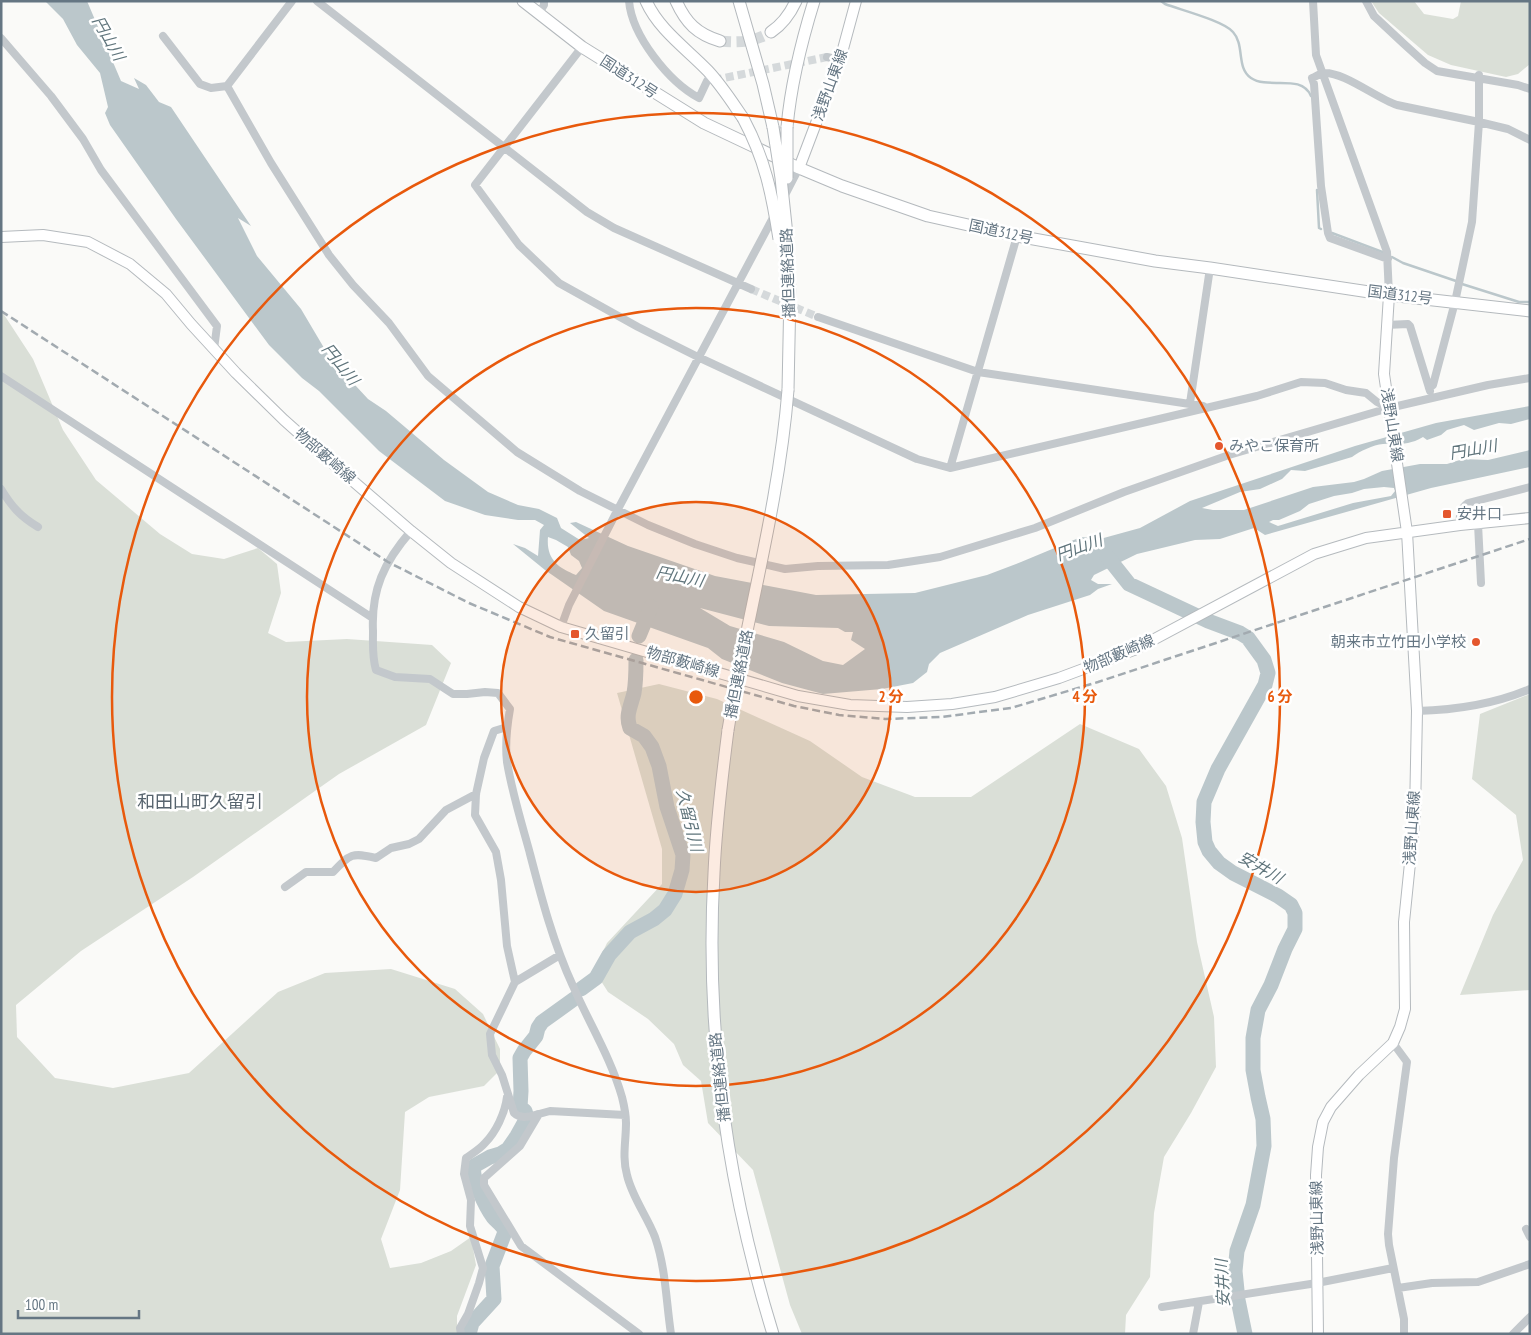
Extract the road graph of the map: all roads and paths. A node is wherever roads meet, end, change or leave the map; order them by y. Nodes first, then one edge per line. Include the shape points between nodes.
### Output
1 (292, 1) edge
2 (317, 1) edge
3 (523, 1) edge
4 (544, 1) edge
5 (629, 1) edge
6 (646, 1) edge
7 (676, 1) edge
8 (739, 1) edge
9 (796, 1) edge
10 (814, 1) edge
11 (856, 1) edge
12 (1313, 1) edge
13 (1366, 1) edge
14 (539, 13) junction
15 (771, 32) tunnel mouth
16 (163, 36) dead end
17 (1, 38) edge
18 (720, 41) tunnel mouth
19 (582, 47) junction
20 (827, 57) tunnel mouth
21 (840, 60) junction
22 (1323, 73) junction
23 (1479, 76) junction
24 (707, 81) tunnel mouth
25 (227, 86) junction
26 (1530, 89) edge
27 (1479, 122) junction
28 (1530, 140) edge
29 (504, 147) junction
30 (799, 168) junction
31 (786, 236) junction
32 (1017, 236) junction
33 (1, 237) edge
34 (1388, 259) junction
35 (1210, 268) junction
36 (738, 284) junction
37 (751, 289) tunnel mouth
38 (1389, 295) junction
39 (1455, 302) junction
40 (1530, 311) edge
41 (818, 317) tunnel mouth
42 (1386, 325) junction
43 (214, 349) junction
44 (698, 357) junction
45 (978, 372) junction
46 (1, 376) edge
47 (1530, 378) edge
48 (1429, 388) junction
49 (1432, 398) junction
50 (1190, 403) junction
51 (1208, 407) junction
52 (1390, 411) junction
53 (950, 468) junction
54 (1530, 487) edge
55 (1, 489) edge
56 (616, 513) junction
57 (1530, 518) edge
58 (1478, 524) junction
59 (1460, 525) junction
60 (38, 527) dead end
61 (411, 531) junction
62 (1407, 532) junction
63 (1481, 583) dead end
64 (372, 617) junction
65 (561, 627) junction
66 (1530, 689) edge
67 (1417, 711) junction
68 (507, 726) junction
69 (476, 794) junction
70 (285, 887) dead end
71 (560, 955) junction
72 (515, 982) junction
73 (1393, 1043) junction
74 (507, 1092) junction
75 (536, 1115) junction
76 (625, 1115) junction
77 (1526, 1229) dead end
78 (1530, 1237) edge
79 (1530, 1264) edge
80 (1393, 1268) junction
81 (1317, 1283) junction
82 (1398, 1288) junction
83 (1199, 1302) junction
84 (1162, 1307) dead end
85 (1530, 1316) edge
86 (462, 1334) edge
87 (639, 1334) edge
88 (671, 1334) edge
89 (772, 1334) edge
90 (1193, 1334) edge
91 (1318, 1334) edge
92 (1404, 1334) edge
93 (1513, 1334) edge

1 - 25 street
2 - 29 street
3 - 14 highway, 国道312号
4 - 14 street
5 - 24 street via 636,26 648,48 671,76 699,98
6 - 31 highway, bridge via 665,29 718,82 743,118 765,169
7 - 18 highway via 694,28
8 - 31 highway, 播但連絡道路, bridge via 764,84 773,127
9 - 15 highway via 788,17
10 - 31 highway, bridge via 795,66 790,96
11 - 21 main road, 浅野山東線
12 - 22 street via 1316,55
13 - 23 street via 1374,16 1437,71
14 - 19 highway, 国道312号
16 - 25 street via 200,84 211,88
17 - 43 street via 51,96 101,170 217,326
19 - 29 street
19 - 30 highway, 国道312号 via 704,123
20 - 21 street
21 - 30 main road, 浅野山東線
22 - 27 street via 1340,75 1397,105
22 - 34 street
22 - 34 street via 1312,78 1328,233 1330,238
23 - 26 street
23 - 27 street
25 - 56 street via 329,255 389,323 428,376 517,452
27 - 28 street via 1508,129
27 - 39 street via 1472,222
29 - 36 street via 587,212 614,228
29 - 44 street via 475,185 519,245 559,283
30 - 32 highway, 国道312号 via 928,216
30 - 36 street
31 - 89 highway, 播但連絡道路, bridge via 790,351 788,390 773,504 728,730 717,820 712,974 725,1125 736,1190
32 - 35 highway, 国道312号
32 - 45 street
33 - 43 main road, 物部藪崎線 via 43,235 88,242 106,250 130,264 166,294
34 - 38 street
35 - 38 highway, 国道312号
35 - 50 street
36 - 37 street
36 - 44 street
38 - 39 highway, 国道312号
38 - 42 main road, 浅野山東線
39 - 40 highway, 国道312号
39 - 48 street
41 - 45 street
42 - 48 street via 1410,326
42 - 52 main road, 浅野山東線 via 1384,374
43 - 61 main road, 物部藪崎線 via 284,420
44 - 53 street via 917,459
44 - 56 street
45 - 50 street
45 - 53 street
46 - 64 street
47 - 49 street
48 - 49 street
49 - 52 street
50 - 51 street
51 - 52 street via 1302,382 1325,383 1366,393
51 - 53 street
52 - 56 street via 1229,455 980,546 940,557 888,565 785,569 737,558
52 - 62 main road, 浅野山東線
54 - 59 street via 1468,503 1459,513
55 - 60 street via 22,517
56 - 65 street
57 - 58 main road, 物部藪崎線
58 - 59 main road, 物部藪崎線
58 - 63 street
59 - 62 main road, 物部藪崎線
61 - 64 street via 396,548 383,572
61 - 65 main road, 物部藪崎線 via 488,588
62 - 65 main road, 物部藪崎線 via 1366,538 1314,554 1134,650 1029,688 952,704 850,705 798,696
62 - 67 main road, 浅野山東線
64 - 68 street via 376,670 395,677 430,679 453,694 498,693 510,709
66 - 67 street via 1482,704
67 - 73 main road, 浅野山東線 via 1414,814 1404,922 1405,1010
68 - 69 street via 494,731
68 - 71 street via 507,760 516,803
69 - 70 street via 446,810 418,840 392,848 376,858 357,854 345,859 333,872 306,872
69 - 72 street via 475,815 496,852 507,946
71 - 72 street
71 - 76 street via 612,1068
72 - 74 street via 490,1034 492,1055
73 - 80 street via 1407,1062 1388,1234
73 - 81 main road, 浅野山東線 via 1359,1075 1331,1107 1323,1122 1316,1176
74 - 75 street via 517,1116
74 - 86 street via 497,1126 486,1143 466,1158 464,1174 471,1200 470,1226 483,1268 480,1283 460,1328
75 - 76 street via 550,1111
75 - 87 street via 520,1146 484,1178 484,1185 521,1246
76 - 88 street via 627,1176 661,1258
77 - 78 street
79 - 82 street via 1478,1282
80 - 81 street
80 - 82 street
81 - 83 street
81 - 91 main road, 浅野山東線
82 - 92 street
83 - 84 street
83 - 90 street
85 - 93 street

